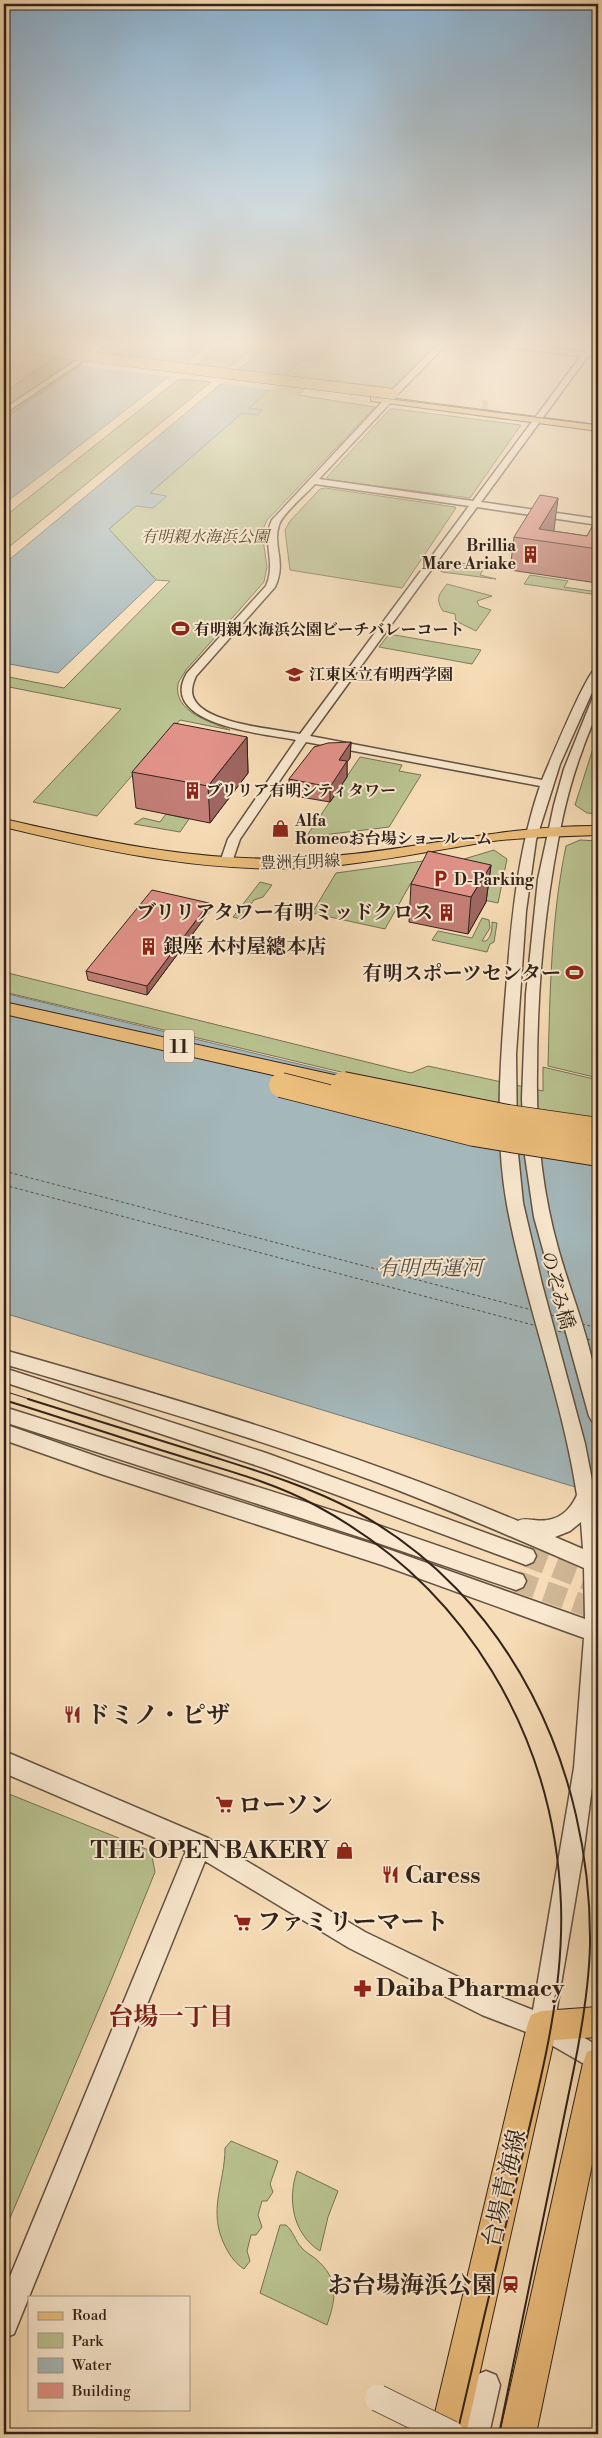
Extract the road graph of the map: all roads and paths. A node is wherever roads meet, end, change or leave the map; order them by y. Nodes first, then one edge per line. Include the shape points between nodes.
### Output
1 (335, 458) edge
2 (509, 458) edge
3 (313, 481) junction
4 (475, 505) junction
5 (598, 522) edge
6 (598, 669) edge
7 (598, 697) edge
8 (303, 739) junction
9 (546, 784) junction
10 (4, 811) edge
11 (598, 821) edge
12 (4, 823) edge
13 (555, 826) junction
14 (533, 827) junction
15 (598, 831) edge
16 (228, 856) junction
17 (4, 1008) edge
18 (4, 1018) edge
19 (528, 1069) joint
20 (343, 1084) junction
21 (281, 1086) junction
22 (598, 1118) edge
23 (598, 1130) edge
24 (598, 1142) edge
25 (598, 1154) edge
26 (4, 1357) edge
27 (4, 1375) edge
28 (4, 1414) edge
29 (598, 1416) edge
30 (4, 1422) edge
31 (4, 1432) edge
32 (190, 1474) junction
33 (584, 1519) junction
34 (498, 1521) junction
35 (526, 1556) tunnel mouth
36 (597, 1564) edge
37 (516, 1581) tunnel mouth
38 (597, 1633) edge
39 (4, 1762) edge
40 (200, 1846) junction
41 (598, 2022) edge
42 (542, 2026) junction
43 (598, 2061) edge
44 (4, 2324) edge
45 (486, 2385) dead end
46 (378, 2398) dead end
47 (449, 2434) edge
48 (475, 2434) edge
49 (518, 2434) edge

1 - 3 street
2 - 4 street
3 - 4 street
3 - 8 street via 275,522 272,537 278,564 270,587 186,684 188,699 212,718
4 - 5 street
4 - 8 street
6 - 9 street, のぞみ橋 via 560,746
7 - 13 street via 575,750
8 - 9 street
8 - 16 street via 234,839
9 - 14 street, のぞみ橋
10 - 16 main road, 豊洲有明線
11 - 13 main road, 豊洲有明線
12 - 16 main road, 豊洲有明線 via 178,858
13 - 14 main road, 豊洲有明線
13 - 15 main road, 豊洲有明線
13 - 19 street via 542,891
14 - 16 main road, 豊洲有明線 via 323,862 287,864
14 - 33 street, のぞみ橋, bridge via 521,901 507,1065 511,1176 518,1220 586,1494
17 - 20 highway, 11
18 - 21 highway, 11
19 - 29 street, のぞみ橋, bridge via 531,1148 539,1202
20 - 22 highway, 11, bridge
20 - 23 highway, 11, bridge via 508,1117
21 - 24 highway, 11, bridge
21 - 25 highway, 11, bridge via 474,1134
26 - 34 street via 258,1434
27 - 35 street via 250,1454
28 - 32 street
30 - 32 street
31 - 38 street via 382,1556
32 - 37 street
33 - 34 street via 557,1529 543,1530
33 - 36 street
34 - 36 street
36 - 38 street
38 - 42 street via 584,1779
39 - 40 street
40 - 42 street via 357,1940 491,2006
40 - 44 street
41 - 42 main road
42 - 43 street
42 - 47 main road, 台場青海線
43 - 49 main road
45 - 48 street
46 - 47 street, bridge

